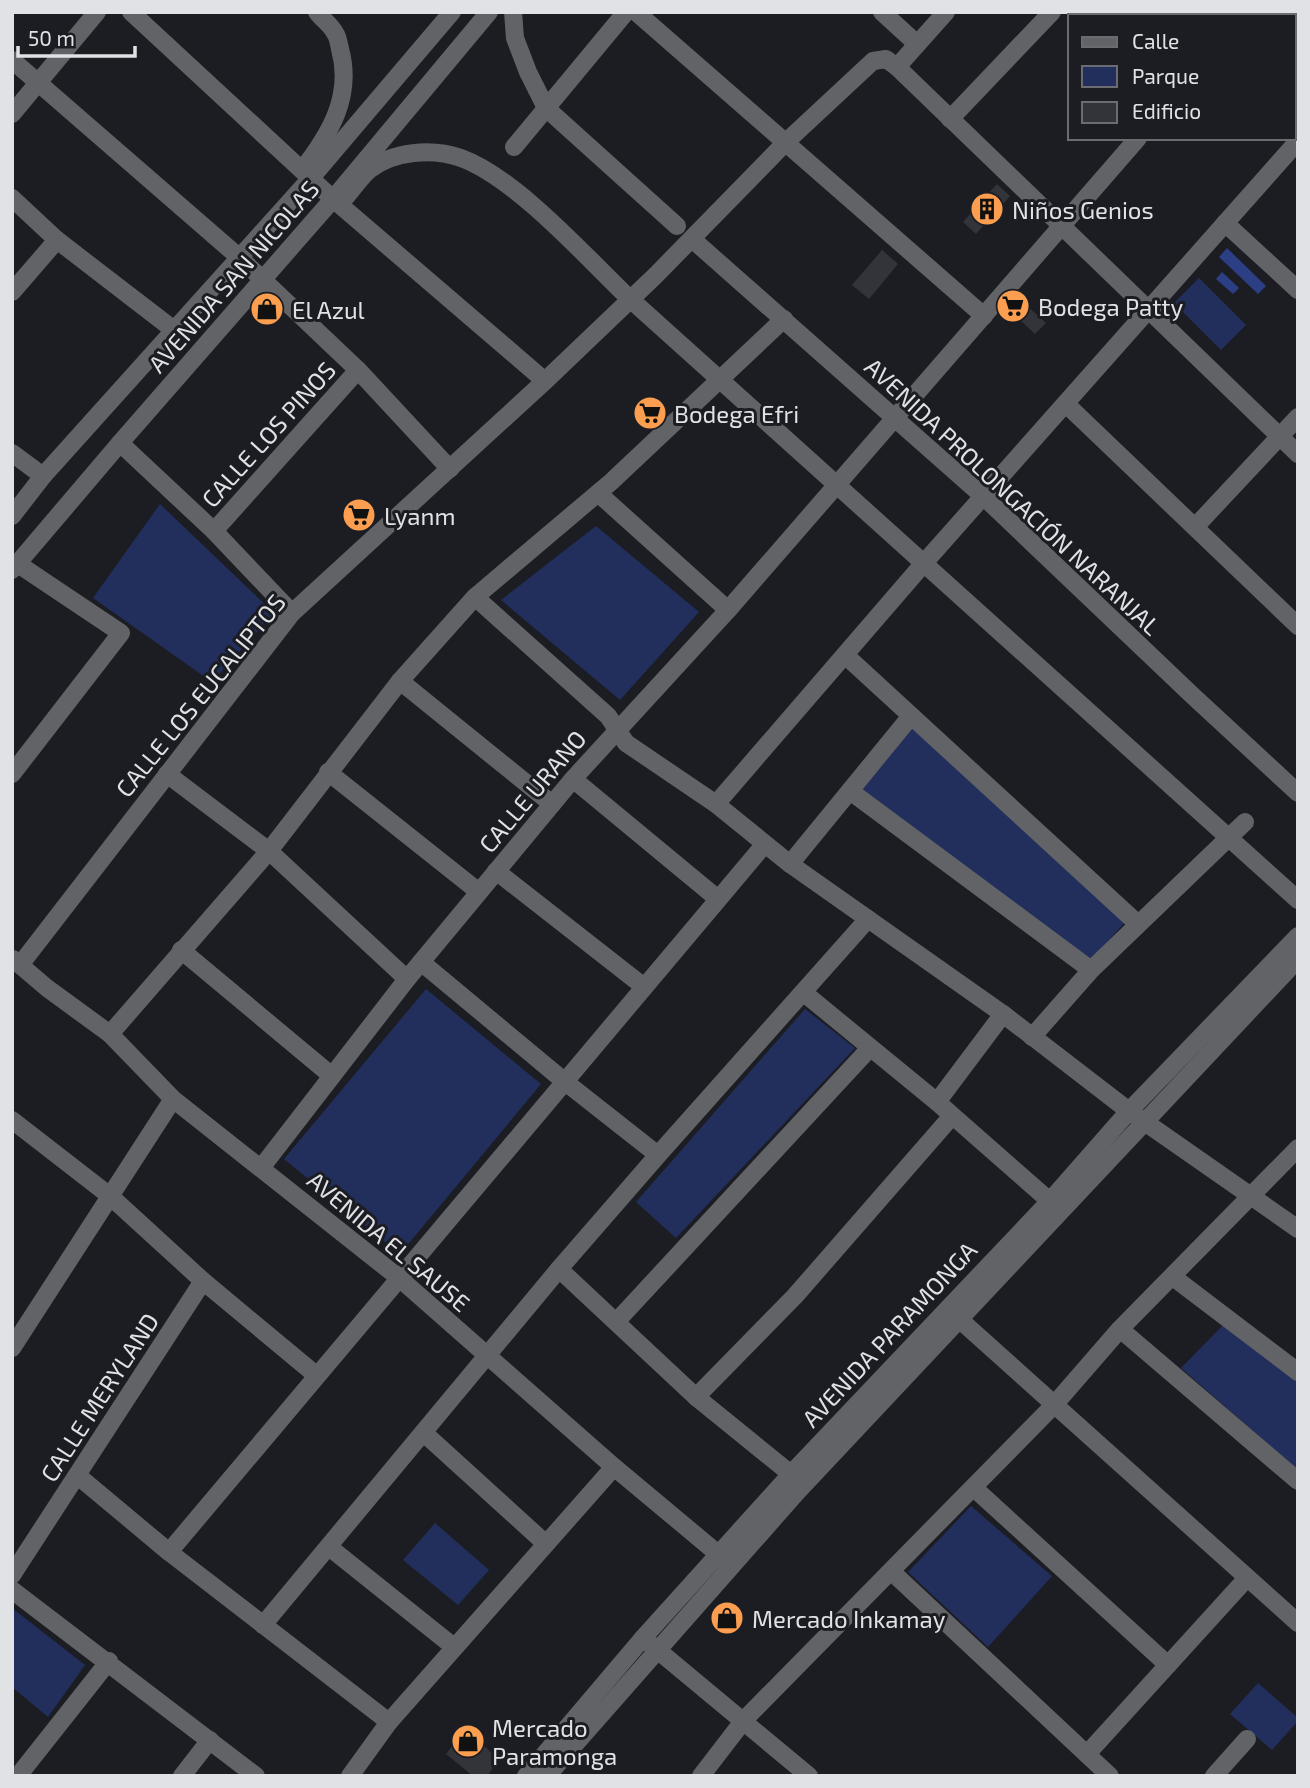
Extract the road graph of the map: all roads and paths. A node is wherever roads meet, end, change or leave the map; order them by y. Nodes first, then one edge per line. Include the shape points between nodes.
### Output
1 (97, 12) edge
2 (131, 12) edge
3 (317, 12) edge
4 (452, 12) edge
5 (489, 12) edge
6 (513, 12) edge
7 (626, 12) edge
8 (636, 12) edge
9 (882, 12) edge
10 (946, 12) edge
11 (1052, 12) edge
12 (917, 44) junction
13 (12, 60) edge
14 (897, 67) junction
15 (38, 84) junction
16 (546, 108) junction
17 (12, 114) edge
18 (950, 119) junction
19 (1136, 140) edge
20 (786, 142) junction
21 (514, 147) dead end
22 (1295, 151) edge
23 (307, 174) junction
24 (12, 198) edge
25 (336, 201) junction
26 (1225, 223) junction
27 (677, 226) dead end
28 (1062, 227) junction
29 (692, 239) junction
30 (57, 240) junction
31 (240, 258) junction
32 (263, 280) junction
33 (1298, 290) edge
34 (12, 292) edge
35 (629, 298) junction
36 (1148, 310) junction
37 (984, 316) junction
38 (784, 319) junction
39 (174, 330) junction
40 (358, 370) junction
41 (720, 380) junction
42 (545, 381) junction
43 (1066, 404) junction
44 (1298, 417) edge
45 (896, 418) junction
46 (1280, 437) junction
47 (120, 443) junction
48 (12, 453) edge
49 (1298, 454) edge
50 (450, 469) junction
51 (43, 476) junction
52 (836, 484) junction
53 (598, 493) junction
54 (984, 497) junction
55 (12, 516) edge
56 (1195, 527) junction
57 (214, 531) junction
58 (924, 563) junction
59 (15, 567) edge
60 (475, 597) junction
61 (728, 610) junction
62 (292, 613) junction
63 (1298, 626) edge
64 (845, 655) junction
65 (400, 681) junction
66 (911, 716) junction
67 (617, 729) junction
68 (328, 772) junction
69 (12, 774) edge
70 (167, 774) junction
71 (573, 779) junction
72 (850, 791) junction
73 (1298, 793) edge
74 (552, 804) junction
75 (716, 804) junction
76 (1245, 822) dead end
77 (1228, 838) junction
78 (764, 845) junction
79 (269, 851) junction
80 (790, 864) junction
81 (496, 871) junction
82 (479, 892) junction
83 (718, 899) junction
84 (1298, 900) edge
85 (868, 919) junction
86 (1138, 924) junction
87 (1298, 936) edge
88 (181, 950) junction
89 (1298, 960) edge
90 (16, 962) edge
91 (421, 962) junction
92 (1091, 970) junction
93 (407, 979) junction
94 (643, 986) junction
95 (804, 993) junction
96 (1003, 1014) junction
97 (110, 1034) junction
98 (1032, 1037) junction
99 (870, 1048) junction
100 (332, 1076) junction
101 (564, 1081) junction
102 (173, 1099) junction
103 (937, 1102) junction
104 (952, 1116) junction
105 (1136, 1117) junction
106 (16, 1129) edge
107 (1298, 1148) edge
108 (658, 1155) junction
109 (261, 1168) junction
110 (1252, 1195) junction
111 (110, 1196) junction
112 (1055, 1206) junction
113 (1298, 1229) edge
114 (559, 1269) junction
115 (398, 1277) junction
116 (1173, 1277) junction
117 (203, 1281) junction
118 (953, 1313) junction
119 (615, 1322) junction
120 (1120, 1329) junction
121 (12, 1348) edge
122 (487, 1357) junction
123 (1298, 1372) edge
124 (316, 1375) junction
125 (696, 1397) junction
126 (1054, 1405) junction
127 (425, 1434) junction
128 (614, 1467) junction
129 (791, 1474) junction
130 (78, 1476) junction
131 (1298, 1481) edge
132 (974, 1488) junction
133 (546, 1544) junction
134 (329, 1546) junction
135 (169, 1552) junction
136 (725, 1560) junction
137 (892, 1572) junction
138 (12, 1576) edge
139 (1247, 1578) junction
140 (12, 1590) edge
141 (1298, 1623) edge
142 (264, 1625) junction
143 (643, 1638) junction
144 (454, 1647) junction
145 (657, 1650) junction
146 (108, 1661) junction
147 (1168, 1665) junction
148 (744, 1720) junction
149 (389, 1722) junction
150 (1247, 1739) dead end
151 (210, 1740) junction
152 (1087, 1754) junction
153 (538, 1773) edge
154 (18, 1776) edge
155 (182, 1776) edge
156 (256, 1776) edge
157 (350, 1776) edge
158 (701, 1776) edge
159 (809, 1776) edge
160 (1110, 1776) edge
161 (1214, 1776) edge

1 - 15 street
2 - 23 street
3 - 23 street via 336,33 344,62 344,90 336,117
4 - 23 street, AVENIDA SAN NICOLAS
5 - 25 street, AVENIDA SAN NICOLAS
6 - 16 street via 515,38
7 - 16 street
8 - 20 street
9 - 12 street
10 - 12 street
11 - 18 street
12 - 14 street
13 - 15 street
14 - 18 street
14 - 20 street, CALLE LOS EUCALIPTOS via 886,60 873,61
15 - 17 street
15 - 31 street
16 - 21 street
16 - 27 street
18 - 28 street
19 - 28 street, CALLE URANO
20 - 29 street, CALLE LOS EUCALIPTOS
20 - 37 street
22 - 26 street
23 - 25 street
23 - 31 street, AVENIDA SAN NICOLAS
24 - 30 street
25 - 32 street, AVENIDA SAN NICOLAS
25 - 35 street via 369,170 395,157 432,151 462,159 528,203
25 - 42 street
26 - 33 street
26 - 36 street
28 - 36 street
28 - 37 street, CALLE URANO
29 - 35 street, CALLE LOS EUCALIPTOS
29 - 38 street, AVENIDA PROLONGACIÓN NARANJAL
30 - 34 street
30 - 39 street
31 - 32 street
31 - 39 street, AVENIDA SAN NICOLAS
32 - 40 street
32 - 47 street, AVENIDA SAN NICOLAS
35 - 41 street
35 - 42 street, CALLE LOS EUCALIPTOS
36 - 43 street
36 - 46 street
37 - 45 street, CALLE URANO
38 - 41 street
38 - 45 street, AVENIDA PROLONGACIÓN NARANJAL
39 - 51 street, AVENIDA SAN NICOLAS
40 - 50 street
40 - 57 street, CALLE LOS PINOS
41 - 52 street
41 - 53 street
42 - 50 street, CALLE LOS EUCALIPTOS
43 - 54 street
43 - 56 street
44 - 46 street
45 - 52 street, CALLE URANO
45 - 54 street, AVENIDA PROLONGACIÓN NARANJAL
46 - 49 street
46 - 56 street
47 - 57 street
47 - 59 street, AVENIDA SAN NICOLAS
48 - 51 street
50 - 62 street, CALLE LOS EUCALIPTOS
51 - 55 street, AVENIDA SAN NICOLAS
52 - 58 street
52 - 61 street, CALLE URANO
53 - 60 street
53 - 61 street
54 - 58 street
54 - 73 street, AVENIDA PROLONGACIÓN NARANJAL
56 - 63 street
57 - 62 street
58 - 64 street
58 - 77 street
59 - 69 street via 121,633
60 - 65 street
60 - 67 street
61 - 67 street, CALLE URANO
62 - 70 street, CALLE LOS EUCALIPTOS
64 - 66 street
64 - 75 street
65 - 68 street
65 - 74 street
66 - 72 street
66 - 86 street
67 - 71 street, CALLE URANO
67 - 75 street via 626,743
68 - 79 street
68 - 82 street
70 - 79 street
70 - 90 street, CALLE LOS EUCALIPTOS
71 - 74 street, CALLE URANO
71 - 83 street
72 - 80 street
72 - 92 street
74 - 81 street, CALLE URANO
75 - 78 street
76 - 77 street
77 - 84 street
77 - 86 street
78 - 80 street
78 - 83 street
79 - 88 street
79 - 93 street
80 - 85 street
81 - 82 street, CALLE URANO
81 - 94 street
82 - 91 street, CALLE URANO
83 - 94 street
85 - 95 street
85 - 96 street
86 - 92 street
87 - 105 street, AVENIDA PARAMONGA
88 - 97 street
88 - 100 street
89 - 105 street, AVENIDA PARAMONGA
90 - 97 street, AVENIDA EL SAUSE
91 - 93 street, CALLE URANO
91 - 101 street
92 - 98 street
93 - 100 street, CALLE URANO
94 - 101 street
95 - 99 street
95 - 108 street
96 - 98 street
96 - 103 street
97 - 102 street, AVENIDA EL SAUSE
98 - 105 street
99 - 103 street
99 - 119 street
100 - 109 street, CALLE URANO
101 - 108 street
101 - 115 street
102 - 109 street, AVENIDA EL SAUSE
102 - 111 street
103 - 104 street
104 - 112 street
104 - 125 street via 795,1296
105 - 110 street
105 - 112 street, AVENIDA PARAMONGA
106 - 111 street
107 - 110 street
108 - 114 street
109 - 115 street, AVENIDA EL SAUSE
110 - 113 street
110 - 116 street
111 - 117 street
111 - 121 street
112 - 118 street, AVENIDA PARAMONGA
114 - 119 street
114 - 122 street
115 - 122 street, AVENIDA EL SAUSE
115 - 124 street
116 - 120 street
116 - 123 street
117 - 124 street
117 - 130 street, CALLE MERYLAND
118 - 126 street
118 - 129 street, AVENIDA PARAMONGA
118 - 136 street, AVENIDA PARAMONGA
119 - 125 street
120 - 126 street
120 - 131 street
122 - 127 street
122 - 128 street, AVENIDA EL SAUSE
124 - 135 street
125 - 129 street
126 - 132 street
126 - 139 street
127 - 133 street
127 - 134 street
128 - 133 street
128 - 136 street, AVENIDA EL SAUSE
129 - 136 street, AVENIDA PARAMONGA
130 - 135 street
130 - 138 street, CALLE MERYLAND
132 - 137 street
132 - 147 street
133 - 144 street
134 - 142 street
134 - 144 street
135 - 142 street
136 - 143 street, AVENIDA PARAMONGA
136 - 145 street, AVENIDA PARAMONGA
137 - 148 street
137 - 152 street
139 - 141 street
139 - 147 street
140 - 146 street
142 - 149 street
143 - 145 street
143 - 153 street, AVENIDA PARAMONGA
144 - 149 street
145 - 148 street
145 - 153 street, AVENIDA PARAMONGA
146 - 151 street
146 - 154 street
147 - 152 street
148 - 158 street
148 - 159 street
149 - 157 street
150 - 161 street
151 - 155 street
151 - 156 street
152 - 160 street

